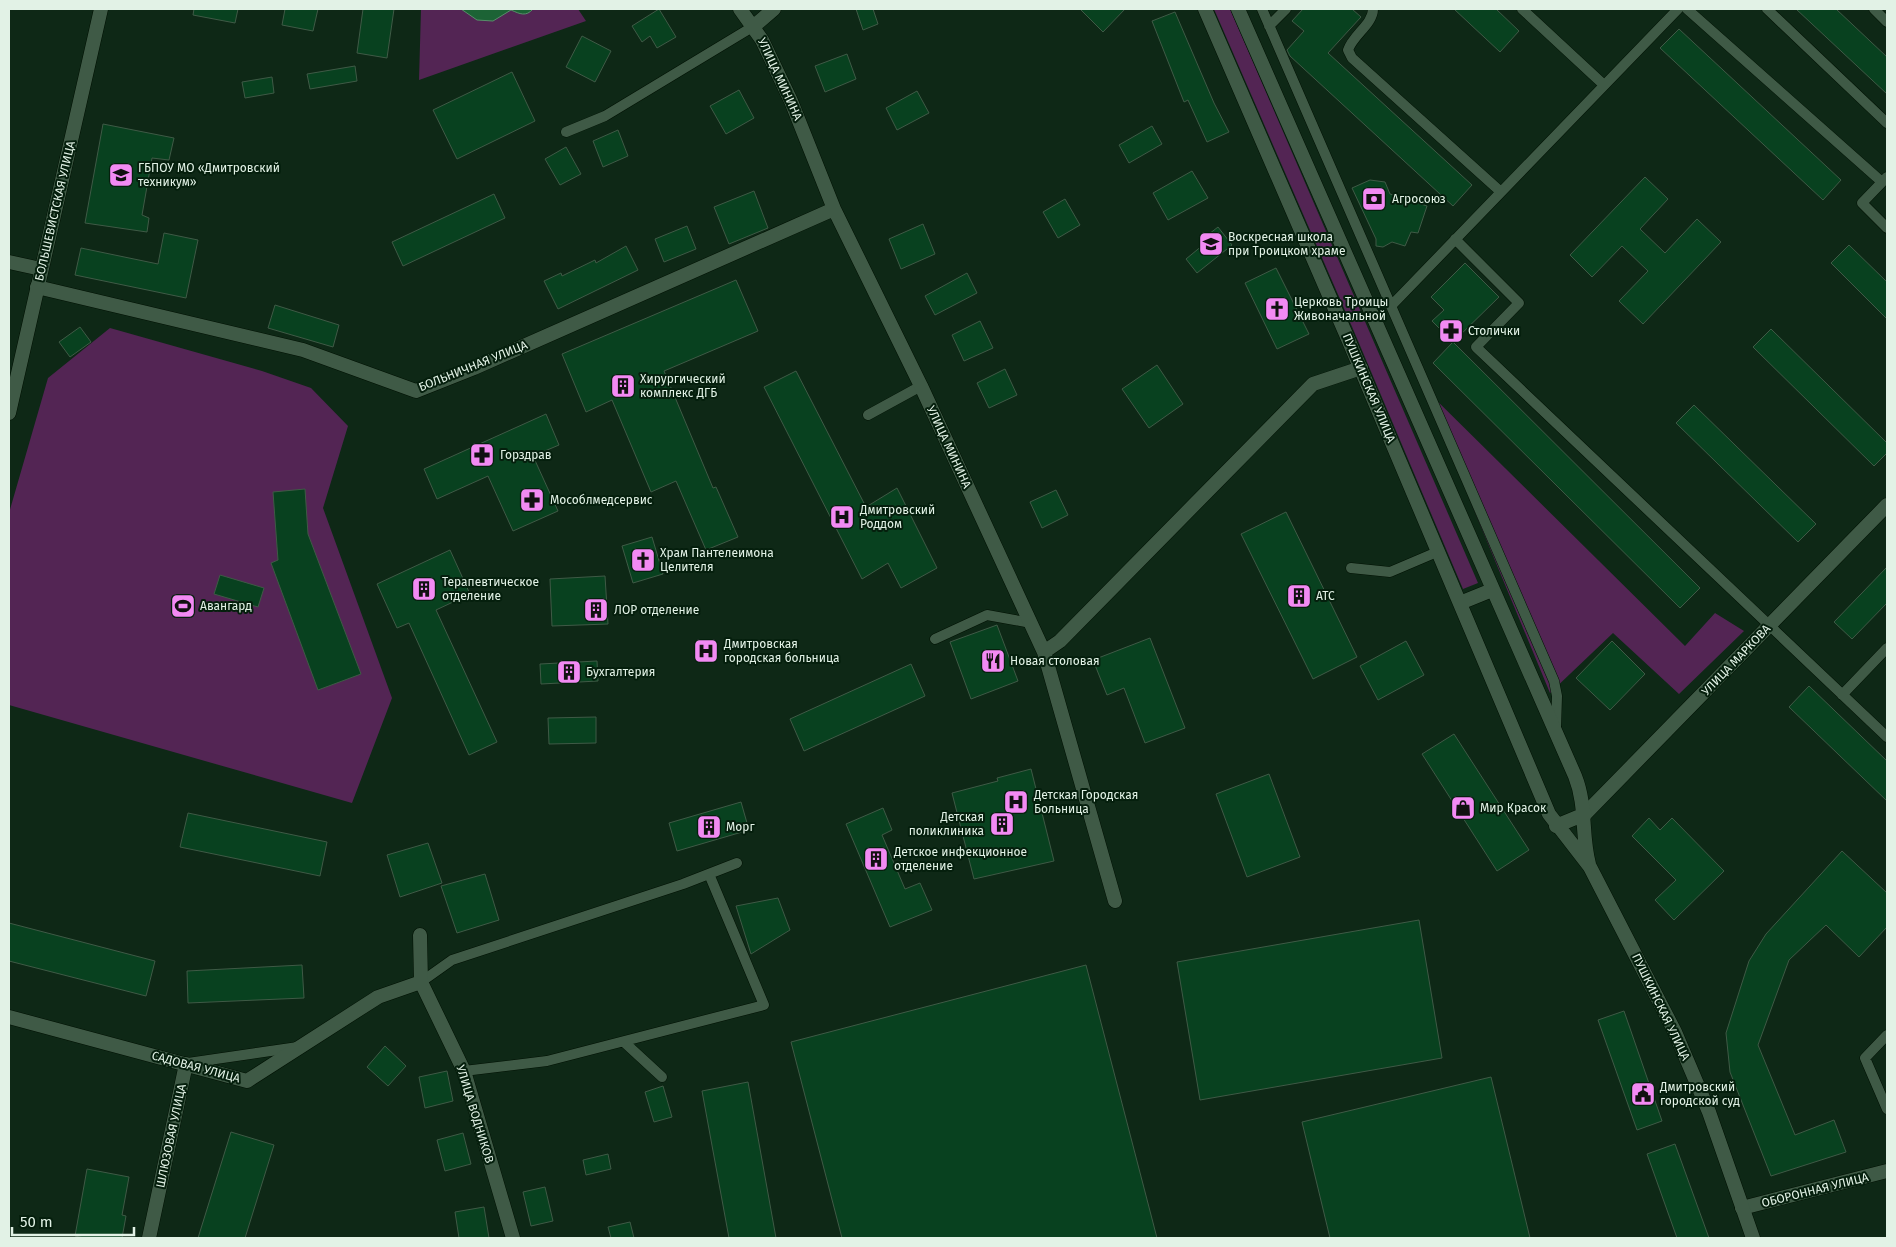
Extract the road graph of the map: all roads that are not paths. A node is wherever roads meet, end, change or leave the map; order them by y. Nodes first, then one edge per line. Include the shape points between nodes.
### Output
1 (101, 9) edge
2 (740, 9) edge
3 (774, 9) edge
4 (1205, 9) edge
5 (1238, 9) edge
6 (1262, 9) edge
7 (1286, 9) edge
8 (1373, 9) edge
9 (1522, 9) edge
10 (1678, 9) edge
11 (1687, 9) edge
12 (1767, 9) edge
13 (1874, 9) edge
14 (1887, 22) edge
15 (754, 26) junction
16 (1269, 26) junction
17 (1604, 85) junction
18 (1887, 123) edge
19 (566, 132) dead end
20 (1885, 180) edge
21 (1501, 192) junction
22 (834, 209) junction
23 (1887, 228) edge
24 (1455, 239) junction
25 (9, 262) edge
26 (41, 269) junction
27 (37, 287) junction
28 (1391, 306) junction
29 (1361, 368) junction
30 (921, 386) junction
31 (9, 413) edge
32 (868, 415) dead end
33 (1887, 505) edge
34 (1437, 552) junction
35 (1351, 568) dead end
36 (1492, 590) junction
37 (1460, 603) junction
38 (1031, 623) junction
39 (1770, 625) junction
40 (936, 639) dead end
41 (1887, 648) edge
42 (1044, 652) junction
43 (1842, 694) junction
44 (1556, 732) junction
45 (1887, 737) edge
46 (1585, 814) junction
47 (1556, 826) junction
48 (737, 864) dead end
49 (1590, 867) junction
50 (709, 874) junction
51 (1115, 901) dead end
52 (420, 935) dead end
53 (421, 982) junction
54 (9, 1016) edge
55 (1887, 1035) edge
56 (624, 1042) junction
57 (301, 1046) junction
58 (186, 1064) junction
59 (464, 1071) junction
60 (662, 1077) dead end
61 (1887, 1108) edge
62 (1887, 1171) edge
63 (1742, 1208) junction
64 (149, 1238) edge
65 (513, 1238) edge
66 (1753, 1238) edge

1 - 26 street, БОЛЬШЕВИСТСКАЯ УЛИЦА
2 - 15 street, УЛИЦА МИНИНА
3 - 15 street
4 - 29 street, ПУШКИНСКАЯ УЛИЦА
5 - 36 street, ПУШКИНСКАЯ УЛИЦА
6 - 16 lane
7 - 16 lane
8 - 21 lane via 1372,18 1351,42 1348,50 1352,58
9 - 17 lane
10 - 17 lane
11 - 20 lane
12 - 18 lane
13 - 14 lane
15 - 19 lane via 605,116
15 - 22 street, УЛИЦА МИНИНА via 791,101
16 - 28 lane
17 - 21 lane
20 - 23 lane via 1862,203
21 - 24 lane
22 - 27 street, БОЛЬНИЧНАЯ УЛИЦА via 416,391 303,350
22 - 30 street, УЛИЦА МИНИНА
24 - 28 lane
24 - 39 lane via 1519,303 1476,347
25 - 26 street
26 - 27 street, БОЛЬШЕВИСТСКАЯ УЛИЦА
27 - 31 street, БОЛЬШЕВИСТСКАЯ УЛИЦА
28 - 44 lane via 1554,681
29 - 34 street, ПУШКИНСКАЯ УЛИЦА
29 - 42 street via 1313,384 1060,641
30 - 32 lane
30 - 38 street, УЛИЦА МИНИНА
33 - 39 street, УЛИЦА МАРКОВА
34 - 35 lane via 1390,572
34 - 37 street, ПУШКИНСКАЯ УЛИЦА
36 - 37 street
36 - 44 street, ПУШКИНСКАЯ УЛИЦА
37 - 47 street, ПУШКИНСКАЯ УЛИЦА
38 - 40 lane via 987,615
38 - 42 street, УЛИЦА МИНИНА
39 - 43 lane
39 - 46 street, УЛИЦА МАРКОВА
41 - 43 lane
42 - 51 street, УЛИЦА МИНИНА
43 - 45 lane
44 - 46 street, ПУШКИНСКАЯ УЛИЦА via 1580,788
46 - 47 street
46 - 49 street, ПУШКИНСКАЯ УЛИЦА via 1586,854
47 - 49 street, ПУШКИНСКАЯ УЛИЦА
48 - 50 lane
49 - 63 street, ПУШКИНСКАЯ УЛИЦА via 1675,1032 1709,1112
50 - 53 lane via 452,960
50 - 56 lane via 764,1005
52 - 53 street, УЛИЦА ВОДНИКОВ
53 - 57 street, САДОВАЯ УЛИЦА via 378,997
53 - 59 street, УЛИЦА ВОДНИКОВ
54 - 58 street, САДОВАЯ УЛИЦА
55 - 61 lane via 1865,1058
56 - 59 lane via 547,1062
56 - 60 lane
57 - 58 lane
57 - 58 street, САДОВАЯ УЛИЦА via 247,1080
58 - 64 street, ШЛЮЗОВАЯ УЛИЦА
59 - 65 street, УЛИЦА ВОДНИКОВ
62 - 63 street, ОБОРОННАЯ УЛИЦА
63 - 66 street, ПУШКИНСКАЯ УЛИЦА

